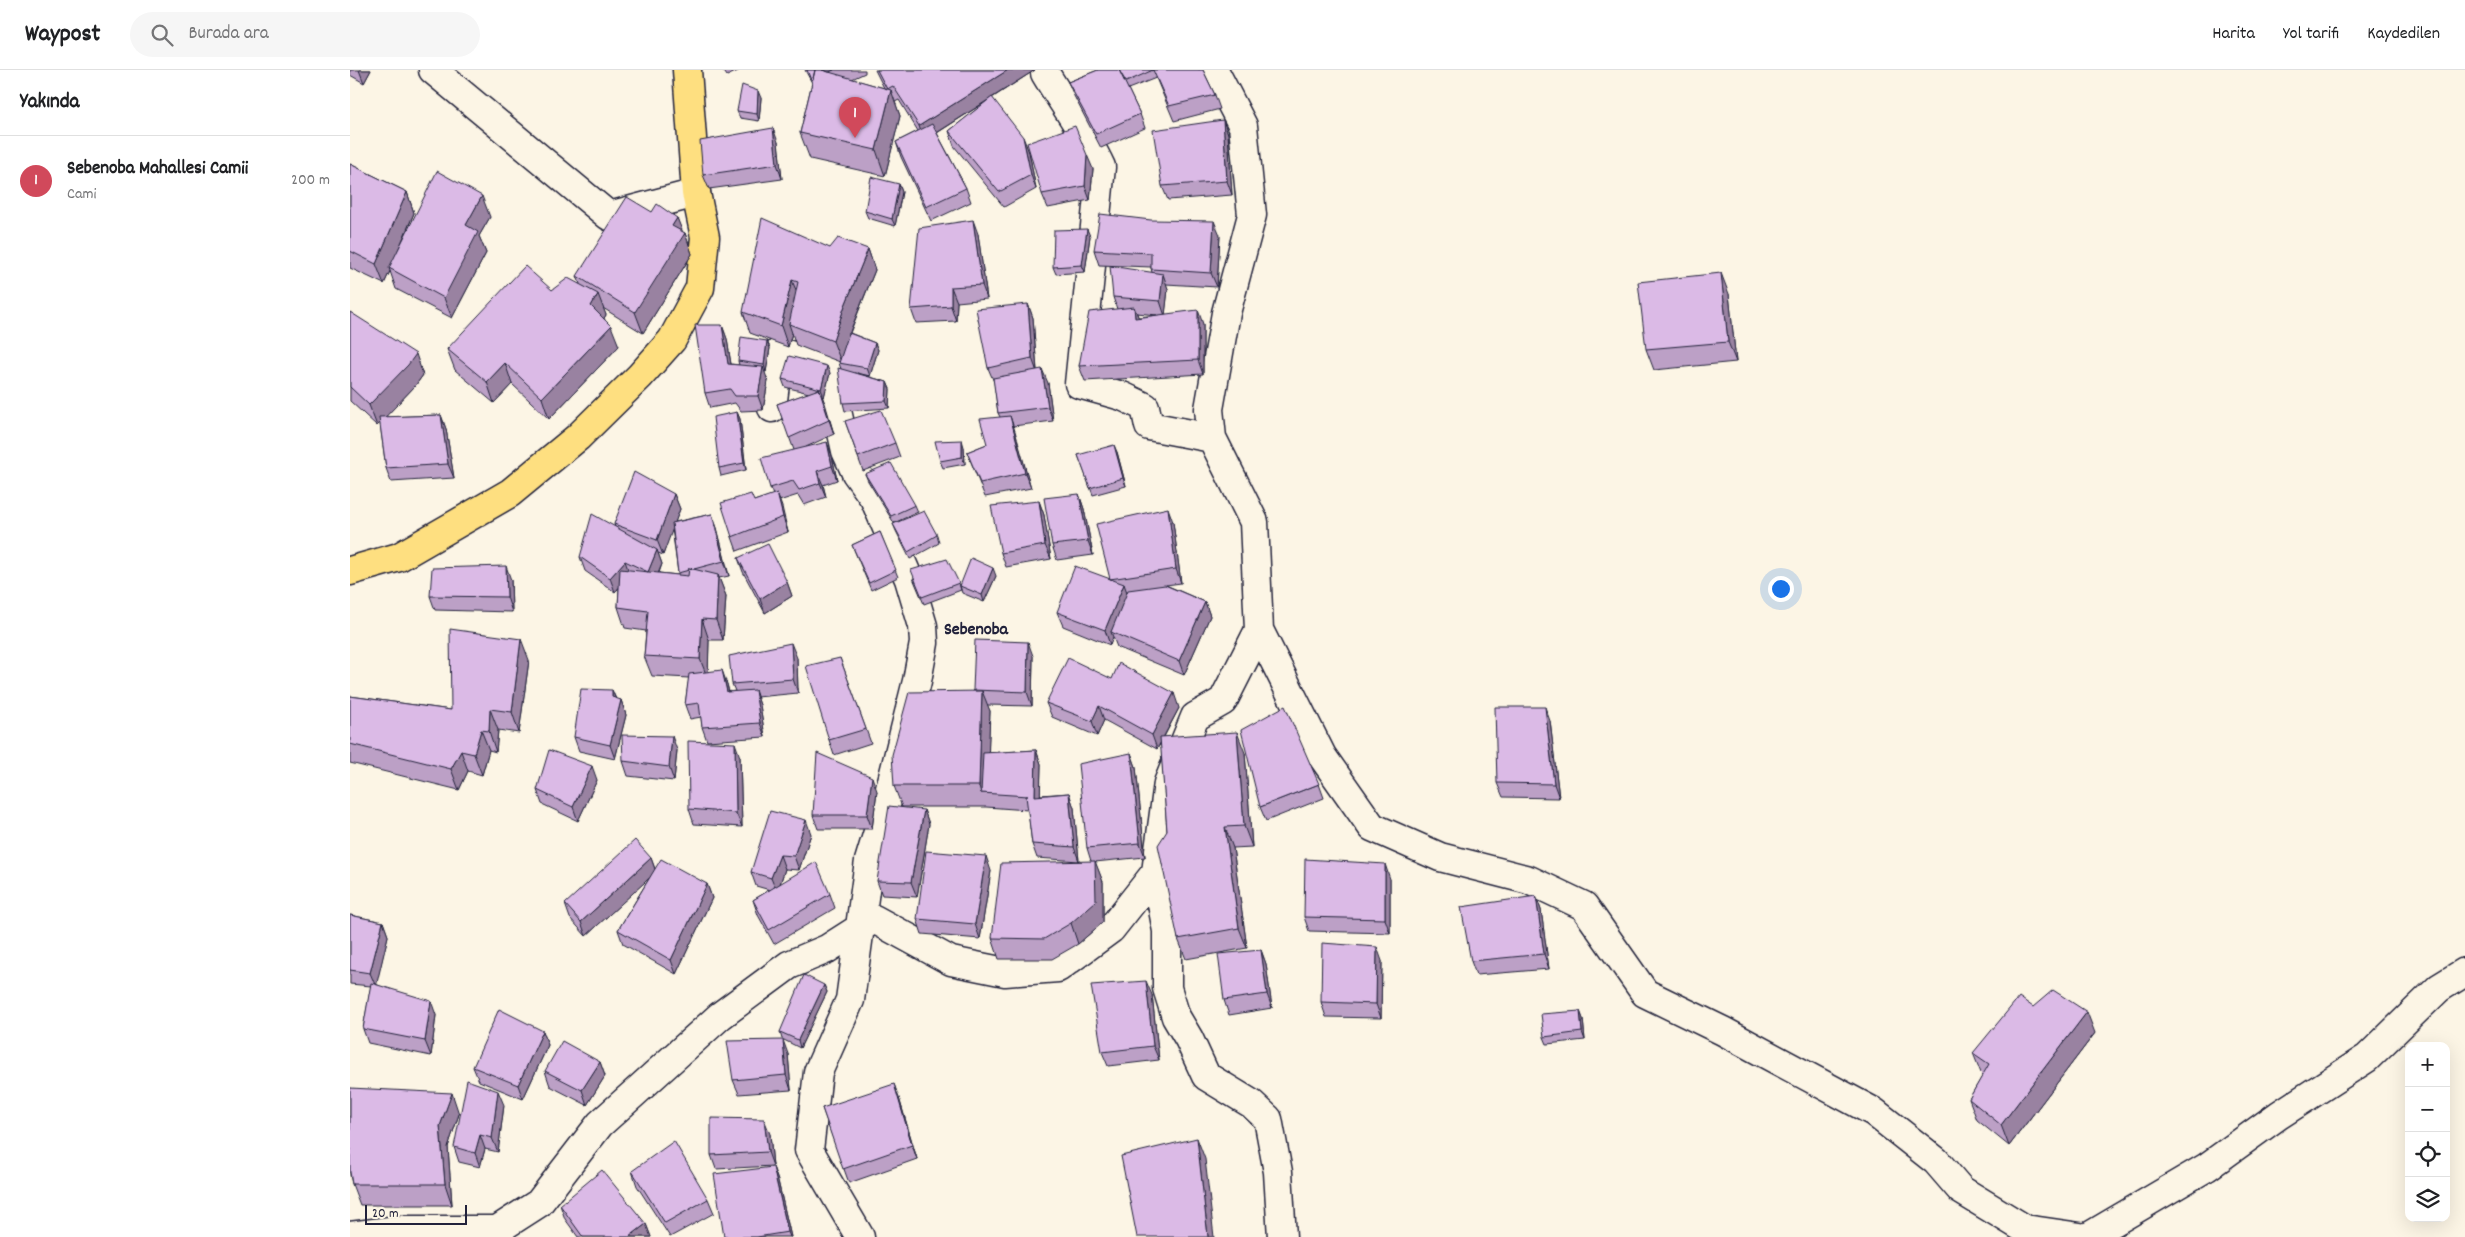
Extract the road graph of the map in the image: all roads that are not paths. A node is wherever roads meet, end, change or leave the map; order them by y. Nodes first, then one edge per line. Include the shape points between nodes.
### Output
1 (433, 70) edge
2 (686, 70) edge
3 (1045, 70) edge
4 (1214, 70) edge
5 (696, 193) junction
6 (772, 408) dead end
7 (1212, 438) junction
8 (350, 571) edge
9 (1259, 630) junction
10 (1156, 872) junction
11 (859, 929) junction
12 (2465, 972) edge
13 (350, 1236) edge
14 (860, 1237) edge
15 (1282, 1237) edge
16 (2080, 1237) edge
17 (2088, 1237) edge

1 - 5 street via 609,216
2 - 5 main road
3 - 7 street via 1101,167 1079,384 1122,396 1145,407 1149,426
4 - 7 street via 1243,126 1252,215 1224,323 1209,409
5 - 8 main road via 705,237 700,288 672,340 640,376 578,437 510,493 399,557
6 - 11 street via 778,352 835,368 831,398 846,451 856,473 874,498 889,532 909,579 923,626 924,643 917,681 869,861
7 - 9 street via 1254,522
9 - 10 street via 1223,701 1195,717 1168,783
9 - 16 street via 1322,756 1372,827 1440,857 1529,880 1584,906 1645,993 1724,1031 1874,1112 1936,1161 1961,1190 2025,1229
10 - 11 street via 1111,929 1058,968 1005,972 951,961 874,919
10 - 15 street via 1167,931 1168,988 1176,1017 1206,1076 1252,1104 1268,1119 1278,1172
11 - 13 street via 826,949 789,965 720,1016 600,1124 539,1203 496,1230 398,1230
11 - 14 street via 850,1000 818,1072 809,1150
12 - 17 street via 2439,988 2367,1058 2206,1167

